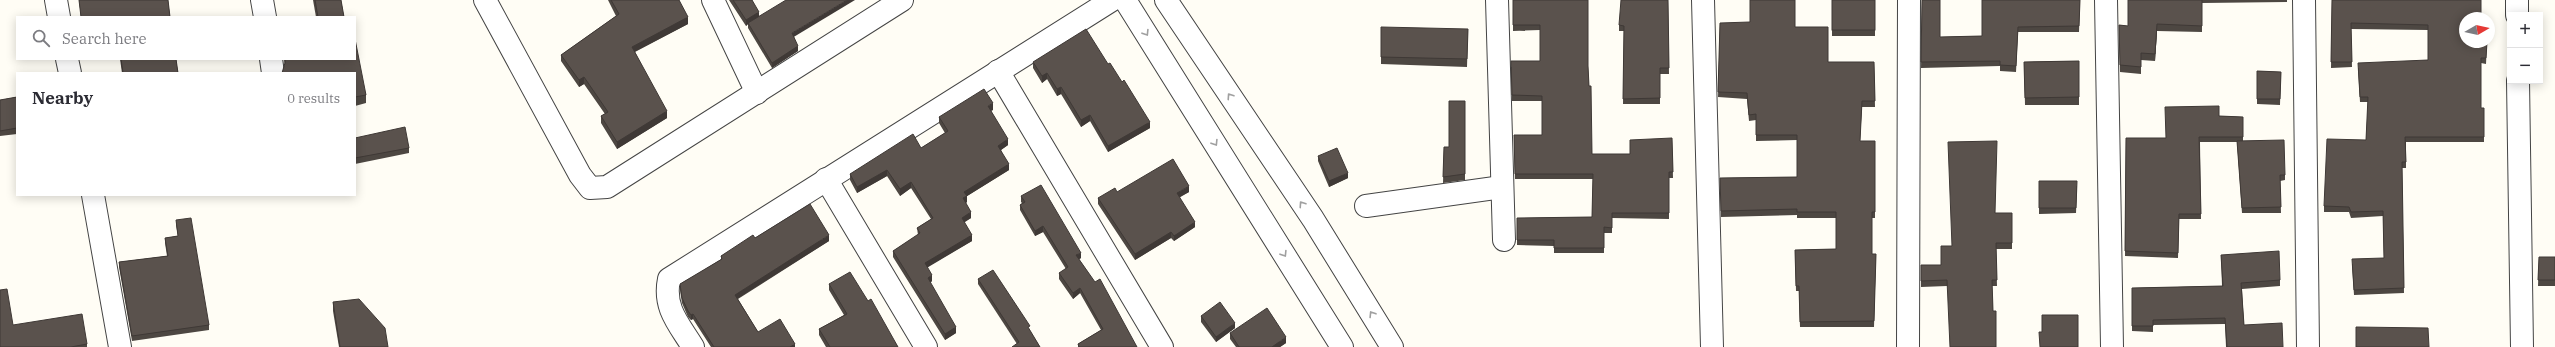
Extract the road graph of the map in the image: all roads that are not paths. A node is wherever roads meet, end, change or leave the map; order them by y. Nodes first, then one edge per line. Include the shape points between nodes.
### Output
1 (56, 0) edge
2 (262, 0) edge
3 (485, 0) edge
4 (713, 0) edge
5 (902, 0) edge
6 (1112, 0) edge
7 (1125, 0) edge
8 (1166, 0) edge
9 (1497, 0) edge
10 (1703, 0) edge
11 (1909, 0) edge
12 (2106, 0) edge
13 (2304, 0) edge
14 (2517, 0) edge
15 (2517, 12) edge
16 (59, 16) edge
17 (264, 16) edge
18 (67, 60) edge
19 (271, 60) edge
20 (998, 70) junction
21 (70, 72) edge
22 (273, 72) edge
23 (2518, 84) edge
24 (757, 93) junction
25 (826, 179) junction
26 (1502, 187) junction
27 (93, 196) edge
28 (1366, 206) dead end
29 (1504, 240) dead end
30 (120, 347) edge
31 (693, 347) edge
32 (926, 347) edge
33 (1162, 347) edge
34 (1342, 347) edge
35 (1392, 347) edge
36 (1712, 347) edge
37 (1908, 347) edge
38 (2112, 347) edge
39 (2308, 347) edge
40 (2522, 347) edge

1 - 16 street
2 - 17 street
3 - 24 street via 580,175 590,188 607,187
4 - 24 street
5 - 24 street
6 - 20 street
7 -> 34 street
35 -> 8 street via 1312,219
9 - 26 street
10 - 36 street
11 - 37 street
12 - 38 street
13 - 39 street
14 - 15 street
18 - 21 street
19 - 22 street
20 - 25 street
20 - 33 street
23 - 40 street
25 - 31 street via 668,279 665,294 671,312
25 - 32 street
26 - 28 street
26 - 29 street
27 - 30 street

